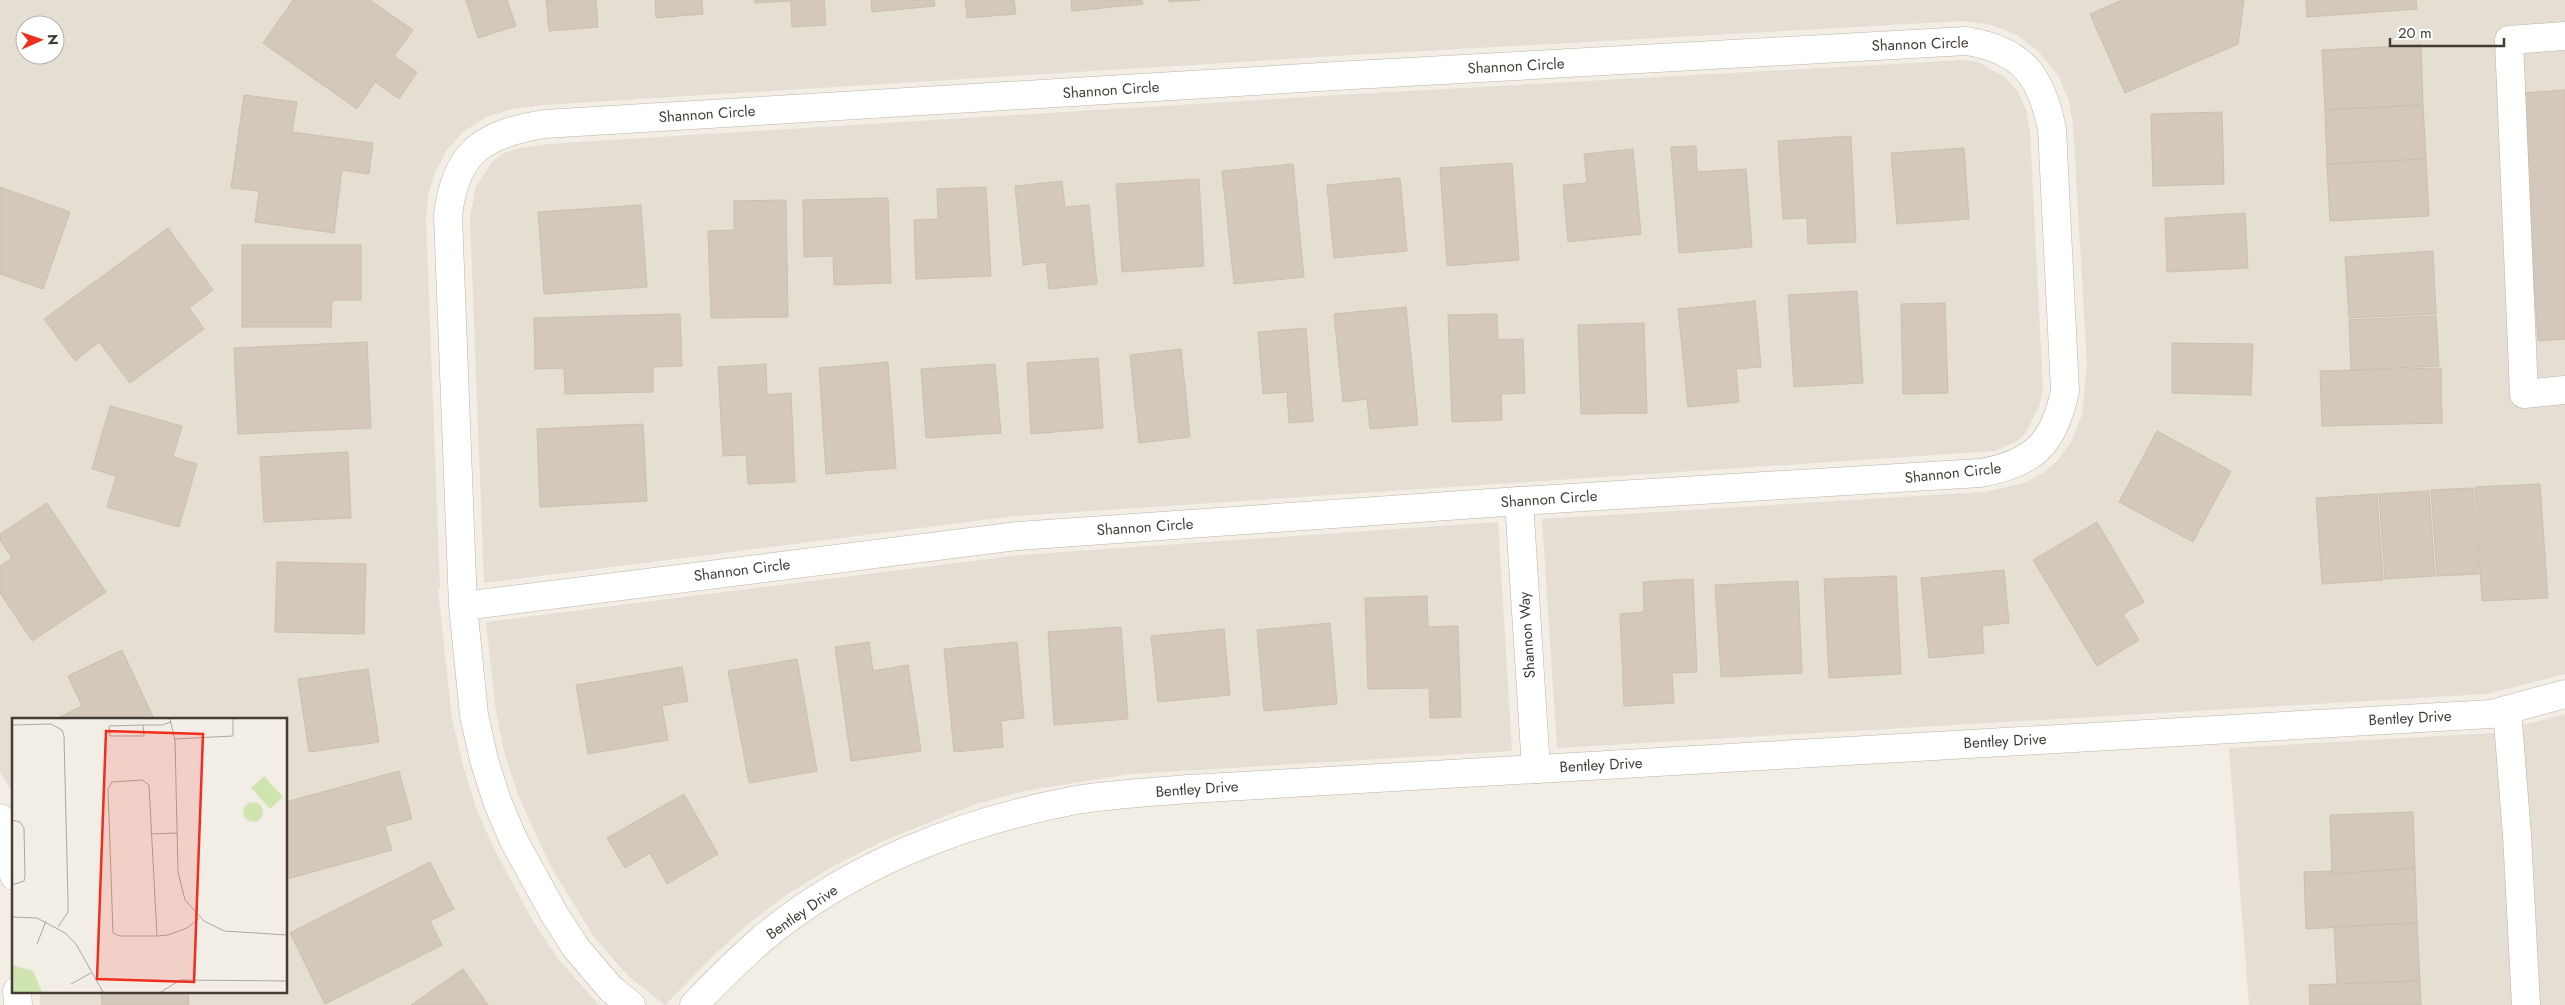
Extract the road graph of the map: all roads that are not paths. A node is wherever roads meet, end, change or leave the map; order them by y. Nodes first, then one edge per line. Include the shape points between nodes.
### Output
1 (2565, 36) edge
2 (2565, 390) edge
3 (1519, 501) junction
4 (463, 606) junction
5 (2565, 694) edge
6 (2507, 710) junction
7 (1536, 769) junction
8 (0, 818) edge
9 (12, 857) edge
10 (18, 992) edge
11 (18, 1005) edge
12 (631, 1005) edge
13 (694, 1005) edge
14 (2526, 1005) edge

1 - 2 street via 2509,40 2524,394
3 - 4 street, Shannon Circle via 1018,536
3 - 4 street, Shannon Circle via 1980,473 2016,465 2031,456 2051,432 2061,412 2065,391 2052,129 2038,82 2022,64 2003,51 1987,44 1966,41 544,124 493,136 476,148 456,179 448,216
3 - 7 street, Shannon Way
4 - 12 street, Shannon Circle via 474,715 497,801 532,876 576,948 611,988
5 - 6 street, Bentley Drive
6 - 7 street, Bentley Drive
6 - 14 street
7 - 13 street, Bentley Drive via 1133,793 1078,800 992,820 939,838 845,881 762,939
8 - 9 street
10 - 11 street

